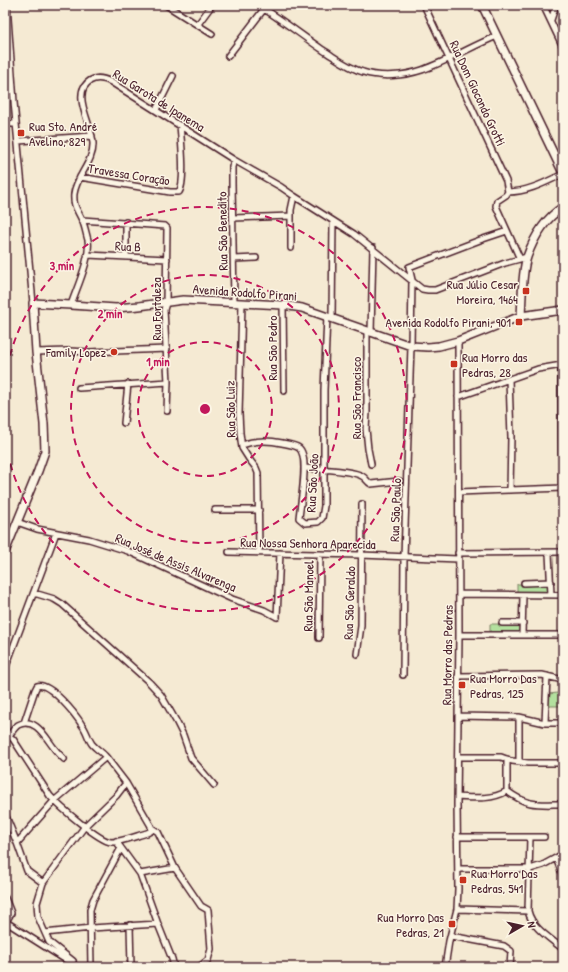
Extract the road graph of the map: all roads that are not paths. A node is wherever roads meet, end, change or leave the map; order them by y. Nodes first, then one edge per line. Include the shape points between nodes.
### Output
1 (7, 5) edge
2 (166, 5) edge
3 (212, 5) edge
4 (258, 5) edge
5 (424, 5) edge
6 (482, 5) edge
7 (543, 5) edge
8 (556, 5) edge
9 (264, 9) junction
10 (551, 20) junction
11 (198, 24) junction
12 (212, 34) dead end
13 (497, 36) junction
14 (563, 47) edge
15 (228, 56) dead end
16 (450, 58) junction
17 (173, 76) dead end
18 (156, 110) junction
19 (5, 124) edge
20 (16, 124) junction
21 (180, 125) junction
22 (92, 136) junction
23 (18, 141) junction
24 (234, 160) junction
25 (563, 173) edge
26 (80, 177) junction
27 (508, 192) junction
28 (294, 196) junction
29 (563, 207) edge
30 (291, 216) junction
31 (233, 218) junction
32 (82, 220) junction
33 (333, 221) junction
34 (126, 222) junction
35 (508, 231) junction
36 (291, 248) dead end
37 (373, 248) junction
38 (88, 255) junction
39 (126, 256) junction
40 (256, 258) dead end
41 (523, 258) junction
42 (167, 259) junction
43 (234, 259) junction
44 (412, 280) junction
45 (33, 303) junction
46 (166, 303) junction
47 (238, 303) junction
48 (71, 304) junction
49 (283, 305) junction
50 (563, 310) edge
51 (521, 316) junction
52 (330, 317) junction
53 (369, 332) junction
54 (458, 341) junction
55 (411, 346) junction
56 (167, 349) junction
57 (36, 352) junction
58 (562, 365) edge
59 (509, 379) junction
60 (168, 382) junction
61 (128, 384) junction
62 (79, 388) dead end
63 (284, 391) dead end
64 (458, 397) junction
65 (167, 411) dead end
66 (124, 423) dead end
67 (242, 445) junction
68 (371, 464) dead end
69 (304, 468) junction
70 (324, 470) junction
71 (400, 481) dead end
72 (562, 488) edge
73 (510, 490) junction
74 (459, 492) junction
75 (362, 504) dead end
76 (215, 510) dead end
77 (258, 510) junction
78 (17, 522) junction
79 (56, 533) junction
80 (5, 552) edge
81 (229, 552) dead end
82 (258, 552) junction
83 (563, 552) edge
84 (280, 553) junction
85 (549, 553) junction
86 (320, 554) junction
87 (362, 554) junction
88 (458, 556) junction
89 (404, 557) junction
90 (551, 582) junction
91 (524, 583) dead end
92 (34, 593) junction
93 (459, 594) junction
94 (523, 595) junction
95 (563, 595) edge
96 (551, 596) junction
97 (502, 623) dead end
98 (523, 623) junction
99 (459, 635) junction
100 (522, 636) junction
101 (563, 636) edge
102 (319, 638) dead end
103 (357, 654) dead end
104 (8, 655) edge
105 (5, 669) edge
106 (403, 675) dead end
107 (458, 676) junction
108 (547, 676) junction
109 (563, 680) edge
110 (458, 716) junction
111 (520, 716) junction
112 (545, 722) junction
113 (24, 723) junction
114 (563, 723) edge
115 (7, 737) edge
116 (106, 757) junction
117 (458, 757) junction
118 (507, 759) junction
119 (64, 760) dead end
120 (519, 762) junction
121 (563, 763) edge
122 (126, 783) junction
123 (214, 785) dead end
124 (507, 791) junction
125 (457, 797) junction
126 (54, 801) junction
127 (563, 804) edge
128 (5, 814) edge
129 (85, 826) junction
130 (152, 828) junction
131 (457, 837) junction
132 (530, 837) junction
133 (544, 837) dead end
134 (116, 841) junction
135 (17, 843) junction
136 (122, 848) junction
137 (563, 854) edge
138 (556, 858) junction
139 (175, 868) junction
140 (458, 869) junction
141 (530, 869) junction
142 (140, 874) junction
143 (563, 876) edge
144 (43, 883) junction
145 (5, 898) edge
146 (457, 909) junction
147 (528, 911) junction
148 (158, 924) junction
149 (130, 925) junction
150 (91, 928) junction
151 (44, 933) junction
152 (451, 936) junction
153 (563, 949) edge
154 (78, 967) edge
155 (91, 967) edge
156 (131, 967) edge
157 (174, 967) edge
158 (199, 967) edge
159 (445, 967) edge
160 (510, 967) edge

1 - 20 street
2 - 11 street
3 - 11 street
4 - 9 street
5 - 16 street, Rua Dom Giocondo Grotti
6 - 13 main road
7 - 10 street
8 - 10 street
9 - 15 street
9 - 16 street via 339,61 362,72 374,75 404,74 422,70
10 - 14 street
11 - 12 street
13 - 16 street
13 - 25 main road
16 - 27 street, Rua Dom Giocondo Grotti via 506,181
17 - 18 street
18 - 21 street, Rua Garota de Ipanema
18 - 22 street, Rua Garota de Ipanema via 111,82 103,78 94,79 88,82 82,94
19 - 20 street
20 - 23 street
21 - 24 street, Rua Garota de Ipanema
21 - 26 street, Travessa Coração via 182,167 179,192
22 - 23 street
22 - 26 street, Rua Garota de Ipanema via 93,150
23 - 45 street
24 - 28 street, Rua Garota de Ipanema
24 - 31 street, Rua São Benedito
25 - 27 street via 538,186
26 - 32 street, Rua Garota de Ipanema via 74,201
27 - 35 street via 496,203
28 - 30 street
28 - 33 street, Rua Garota de Ipanema
29 - 41 main road via 543,225
30 - 31 street
30 - 36 street
31 - 43 street, Rua São Benedito
32 - 34 street
32 - 38 street, Rua Garota de Ipanema
33 - 37 street, Rua Garota de Ipanema
33 - 52 street, Rua São João
34 - 39 street
34 - 42 street, Rua Fortaleza via 164,226 168,230
35 - 41 street
35 - 44 street, Rua São Paulo via 409,268
37 - 44 street, Rua Garota de Ipanema
37 - 53 street, Rua São Francisco
38 - 39 street, Rua B
38 - 48 street, Rua Garota de Ipanema
39 - 42 street, Rua B
40 - 43 street
41 - 44 street, Rua Garota de Ipanema via 435,290 425,290
41 - 51 main road
42 - 46 street, Rua Fortaleza
43 - 47 street, Rua São Benedito
44 - 55 street, Rua São Paulo
45 - 48 main road, Avenida Rodolfo Pirani
45 - 57 main road
46 - 47 main road, Avenida Rodolfo Pirani via 183,300
46 - 48 main road, Avenida Rodolfo Pirani via 116,308
46 - 56 street, Rua Fortaleza via 164,310
47 - 49 main road, Avenida Rodolfo Pirani
47 - 67 street, Rua São Luiz via 238,414
49 - 52 main road, Avenida Rodolfo Pirani
49 - 63 street, Rua São Pedro
50 - 51 main road, Avenida Rodolfo Pirani
51 - 54 main road, Avenida Rodolfo Pirani
52 - 53 main road, Avenida Rodolfo Pirani
52 - 70 street, Rua São João via 324,390
53 - 55 main road, Avenida Rodolfo Pirani
53 - 68 street, Rua São Francisco via 366,429
54 - 55 main road, Avenida Rodolfo Pirani via 428,347
54 - 64 street, Rua Morro das Pedras
55 - 89 street, Rua São Paulo
56 - 57 street
56 - 60 street, Rua Fortaleza
57 - 78 main road via 44,424 44,451
58 - 59 street via 538,369
58 - 72 street
59 - 64 street
59 - 73 street
60 - 61 street
60 - 65 street, Rua Fortaleza
61 - 62 street
61 - 66 street
64 - 74 street, Rua Morro das Pedras
67 - 69 street, Rua São João via 272,441 299,448
67 - 77 street, Rua São Luiz via 257,470
69 - 70 street
69 - 70 street, Rua São João via 299,518 305,523 318,522 322,518
70 - 71 street via 363,476 371,484
72 - 73 street
73 - 74 street
74 - 88 street, Rua Morro das Pedras
75 - 87 street, Rua São Geraldo
76 - 77 street
77 - 82 street, Rua São Luiz
78 - 79 street, Rua José de Assis Alvarenga
78 - 80 main road
79 - 84 street, Rua José de Assis Alvarenga via 89,539 128,551 277,617
79 - 92 street
81 - 82 street, Rua Nossa Senhora Aparecida
82 - 84 street, Rua Nossa Senhora Aparecida
83 - 85 street, Rua Nossa Senhora Aparecida
84 - 86 street, Rua Nossa Senhora Aparecida
85 - 88 street, Rua Nossa Senhora Aparecida
85 - 90 street
86 - 87 street, Rua Nossa Senhora Aparecida
86 - 102 street, Rua São Manoel
87 - 89 street, Rua Nossa Senhora Aparecida
87 - 103 street, Rua São Geraldo via 361,626
88 - 89 street, Rua Nossa Senhora Aparecida
88 - 93 street, Rua Morro das Pedras
89 - 106 street, Rua São Paulo
90 - 91 street
90 - 96 street
92 - 104 street
92 - 123 street via 62,604 149,682 161,695 176,721 191,758
93 - 94 street
93 - 99 street, Rua Morro das Pedras
94 - 96 street
94 - 98 street
95 - 96 street
97 - 98 street
98 - 100 street
99 - 100 street
99 - 107 street, Rua Morro das Pedras
100 - 101 street
104 - 105 street
107 - 108 street
107 - 110 street, Rua Morro das Pedras
108 - 109 street
108 - 112 street
110 - 111 street
110 - 117 street, Rua Morro das Pedras
111 - 112 street
111 - 120 street
112 - 114 street
113 - 115 street
113 - 116 street via 35,690 37,686 42,685 58,696 83,725 91,743
113 - 119 street via 41,730
115 - 126 street via 12,739
116 - 122 street
116 - 126 street
117 - 118 street
117 - 125 street, Rua Morro das Pedras
118 - 120 street
118 - 124 street
120 - 121 street
122 - 129 street
122 - 130 street
124 - 125 street via 500,795
124 - 127 street via 528,804
125 - 131 street, Rua Morro das Pedras
126 - 129 street
126 - 135 street
128 - 135 street
129 - 134 street via 102,839
129 - 144 street
130 - 134 street via 147,833
130 - 139 street via 158,832
131 - 132 street
131 - 140 street, Rua Morro das Pedras
132 - 133 street
132 - 141 street
134 - 136 street
135 - 144 street via 27,871
136 - 142 street
136 - 150 street via 93,900 90,910
137 - 138 street
138 - 141 street
138 - 143 street
139 - 142 street
139 - 158 street via 201,906 208,910 211,949 208,960
140 - 141 street
140 - 146 street, Rua Morro das Pedras
141 - 147 street
142 - 148 street
144 - 151 street via 37,903 38,917
145 - 154 street via 11,913 6,922
146 - 147 street
146 - 152 street, Rua Morro das Pedras
147 - 153 street via 532,922
148 - 149 street
148 - 157 street
149 - 150 street
149 - 156 street
150 - 151 street
150 - 155 street
151 - 154 street via 49,942
152 - 159 street, Rua Morro das Pedras
152 - 160 street via 504,946 511,951

